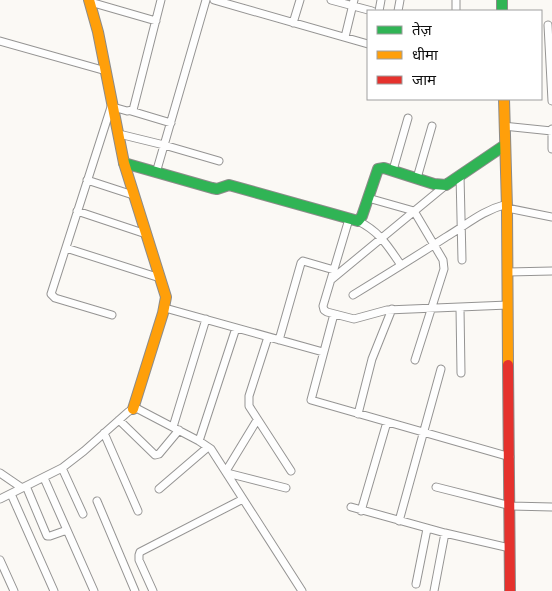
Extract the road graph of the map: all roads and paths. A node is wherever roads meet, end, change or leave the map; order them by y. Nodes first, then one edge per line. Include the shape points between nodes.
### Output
1 (161, 0) edge
2 (206, 0) edge
3 (214, 0) edge
4 (300, 0) edge
5 (331, 0) edge
6 (89, 1) edge
7 (353, 3) edge
8 (370, 10) edge
9 (156, 21) junction
10 (293, 23) junction
11 (547, 25) edge
12 (346, 37) junction
13 (0, 41) edge
14 (367, 44) edge
15 (106, 71) junction
16 (504, 100) edge
17 (552, 101) edge
18 (112, 106) junction
19 (131, 111) junction
20 (408, 118) dead end
21 (171, 124) junction
22 (432, 126) dead end
23 (504, 126) junction
24 (552, 130) edge
25 (118, 134) junction
26 (164, 145) junction
27 (504, 145) junction
28 (552, 149) edge
29 (219, 161) dead end
30 (124, 163) junction
31 (393, 170) junction
32 (156, 173) junction
33 (460, 175) junction
34 (417, 178) junction
35 (87, 180) junction
36 (446, 185) junction
37 (133, 195) junction
38 (368, 198) junction
39 (507, 206) junction
40 (77, 211) junction
41 (414, 211) junction
42 (552, 217) edge
43 (353, 220) junction
44 (462, 228) junction
45 (146, 234) junction
46 (382, 237) junction
47 (435, 244) junction
48 (66, 248) junction
49 (462, 260) dead end
50 (401, 266) junction
51 (334, 270) junction
52 (552, 271) edge
53 (507, 272) junction
54 (160, 278) junction
55 (331, 279) junction
56 (353, 295) dead end
57 (508, 305) junction
58 (165, 308) junction
59 (430, 308) junction
60 (460, 308) junction
61 (392, 309) junction
62 (334, 314) junction
63 (112, 315) dead end
64 (206, 319) junction
65 (236, 328) junction
66 (268, 337) junction
67 (279, 340) junction
68 (324, 352) junction
69 (415, 360) dead end
70 (441, 369) dead end
71 (461, 373) dead end
72 (133, 409) junction
73 (358, 414) junction
74 (119, 420) junction
75 (257, 420) junction
76 (387, 422) junction
77 (176, 428) junction
78 (422, 432) junction
79 (104, 434) junction
80 (199, 441) junction
81 (208, 447) junction
82 (510, 457) junction
83 (62, 468) junction
84 (291, 471) dead end
85 (227, 472) junction
86 (0, 473) edge
87 (44, 478) junction
88 (24, 487) junction
89 (286, 488) dead end
90 (436, 488) dead end
91 (159, 489) dead end
92 (11, 494) junction
93 (0, 499) edge
94 (243, 499) junction
95 (96, 501) dead end
96 (511, 506) junction
97 (351, 507) dead end
98 (552, 507) edge
99 (138, 511) dead end
100 (361, 511) junction
101 (83, 514) dead end
102 (399, 521) junction
103 (427, 529) junction
104 (67, 530) junction
105 (444, 533) junction
106 (510, 548) junction
107 (0, 560) edge
108 (416, 584) dead end
109 (14, 591) edge
110 (54, 591) edge
111 (94, 591) edge
112 (135, 591) edge
113 (153, 591) edge
114 (302, 591) edge
115 (434, 591) edge
116 (510, 591) edge

1 - 9 street
2 - 21 street
3 - 10 street
4 - 10 street
5 - 7 street
6 - 9 street
6 - 15 street
7 - 8 street
7 - 12 street
9 - 19 street
10 - 12 street
11 - 17 street
12 - 14 street
13 - 15 street
15 - 18 street
16 - 23 street
18 - 19 street
18 - 25 street
18 - 35 street
19 - 21 street
20 - 31 street
21 - 26 street
22 - 34 street
23 - 24 street
23 - 27 street
24 - 28 street
25 - 26 street
25 - 30 street
26 - 29 street
26 - 32 street
27 - 33 street
27 - 39 street
30 - 32 street
30 - 37 street
31 - 34 street
31 - 38 street via 378,169
32 - 43 street via 214,189 229,185
33 - 36 street
33 - 44 street
34 - 36 street
35 - 37 street
35 - 40 street
36 - 41 street
37 - 45 street
38 - 41 street
38 - 43 street via 362,216
39 - 42 street
39 - 44 street via 484,212
39 - 53 street
40 - 45 street
40 - 48 street
41 - 46 street
41 - 47 street
43 - 46 street
43 - 51 street
44 - 47 street
44 - 49 street
45 - 54 street
46 - 50 street
46 - 55 street
47 - 50 street
47 - 59 street via 444,269
48 - 54 street
48 - 63 street via 52,296
50 - 56 street
51 - 55 street
51 - 67 street via 305,261 301,263
52 - 53 street
53 - 57 street
54 - 58 street via 166,297
55 - 62 street via 323,308
57 - 60 street
57 - 82 street
58 - 64 street
58 - 72 street
59 - 60 street
59 - 61 street
59 - 69 street
60 - 71 street
61 - 62 street via 354,319
61 - 73 street via 372,359
62 - 68 street
64 - 65 street
64 - 77 street
65 - 66 street
65 - 80 street
66 - 67 street
66 - 75 street via 249,399
67 - 68 street
68 - 73 street via 311,400
70 - 78 street
72 - 74 street
72 - 77 street
73 - 76 street
74 - 77 street via 155,454 159,454
74 - 79 street
75 - 84 street
75 - 85 street
76 - 78 street
76 - 100 street
77 - 80 street
78 - 82 street
78 - 102 street
79 - 83 street
79 - 99 street
80 - 81 street
81 - 85 street
81 - 91 street
82 - 96 street
83 - 87 street
83 - 101 street
85 - 89 street
85 - 94 street
86 - 88 street
87 - 88 street
87 - 104 street
88 - 92 street
88 - 104 street via 47,536
90 - 96 street
92 - 93 street
92 - 110 street
94 - 113 street via 140,552 139,560
94 - 114 street
95 - 112 street
96 - 98 street
96 - 106 street
97 - 100 street
100 - 102 street
102 - 103 street
103 - 105 street
103 - 108 street
104 - 111 street
105 - 106 street
105 - 115 street
106 - 116 street
107 - 109 street

